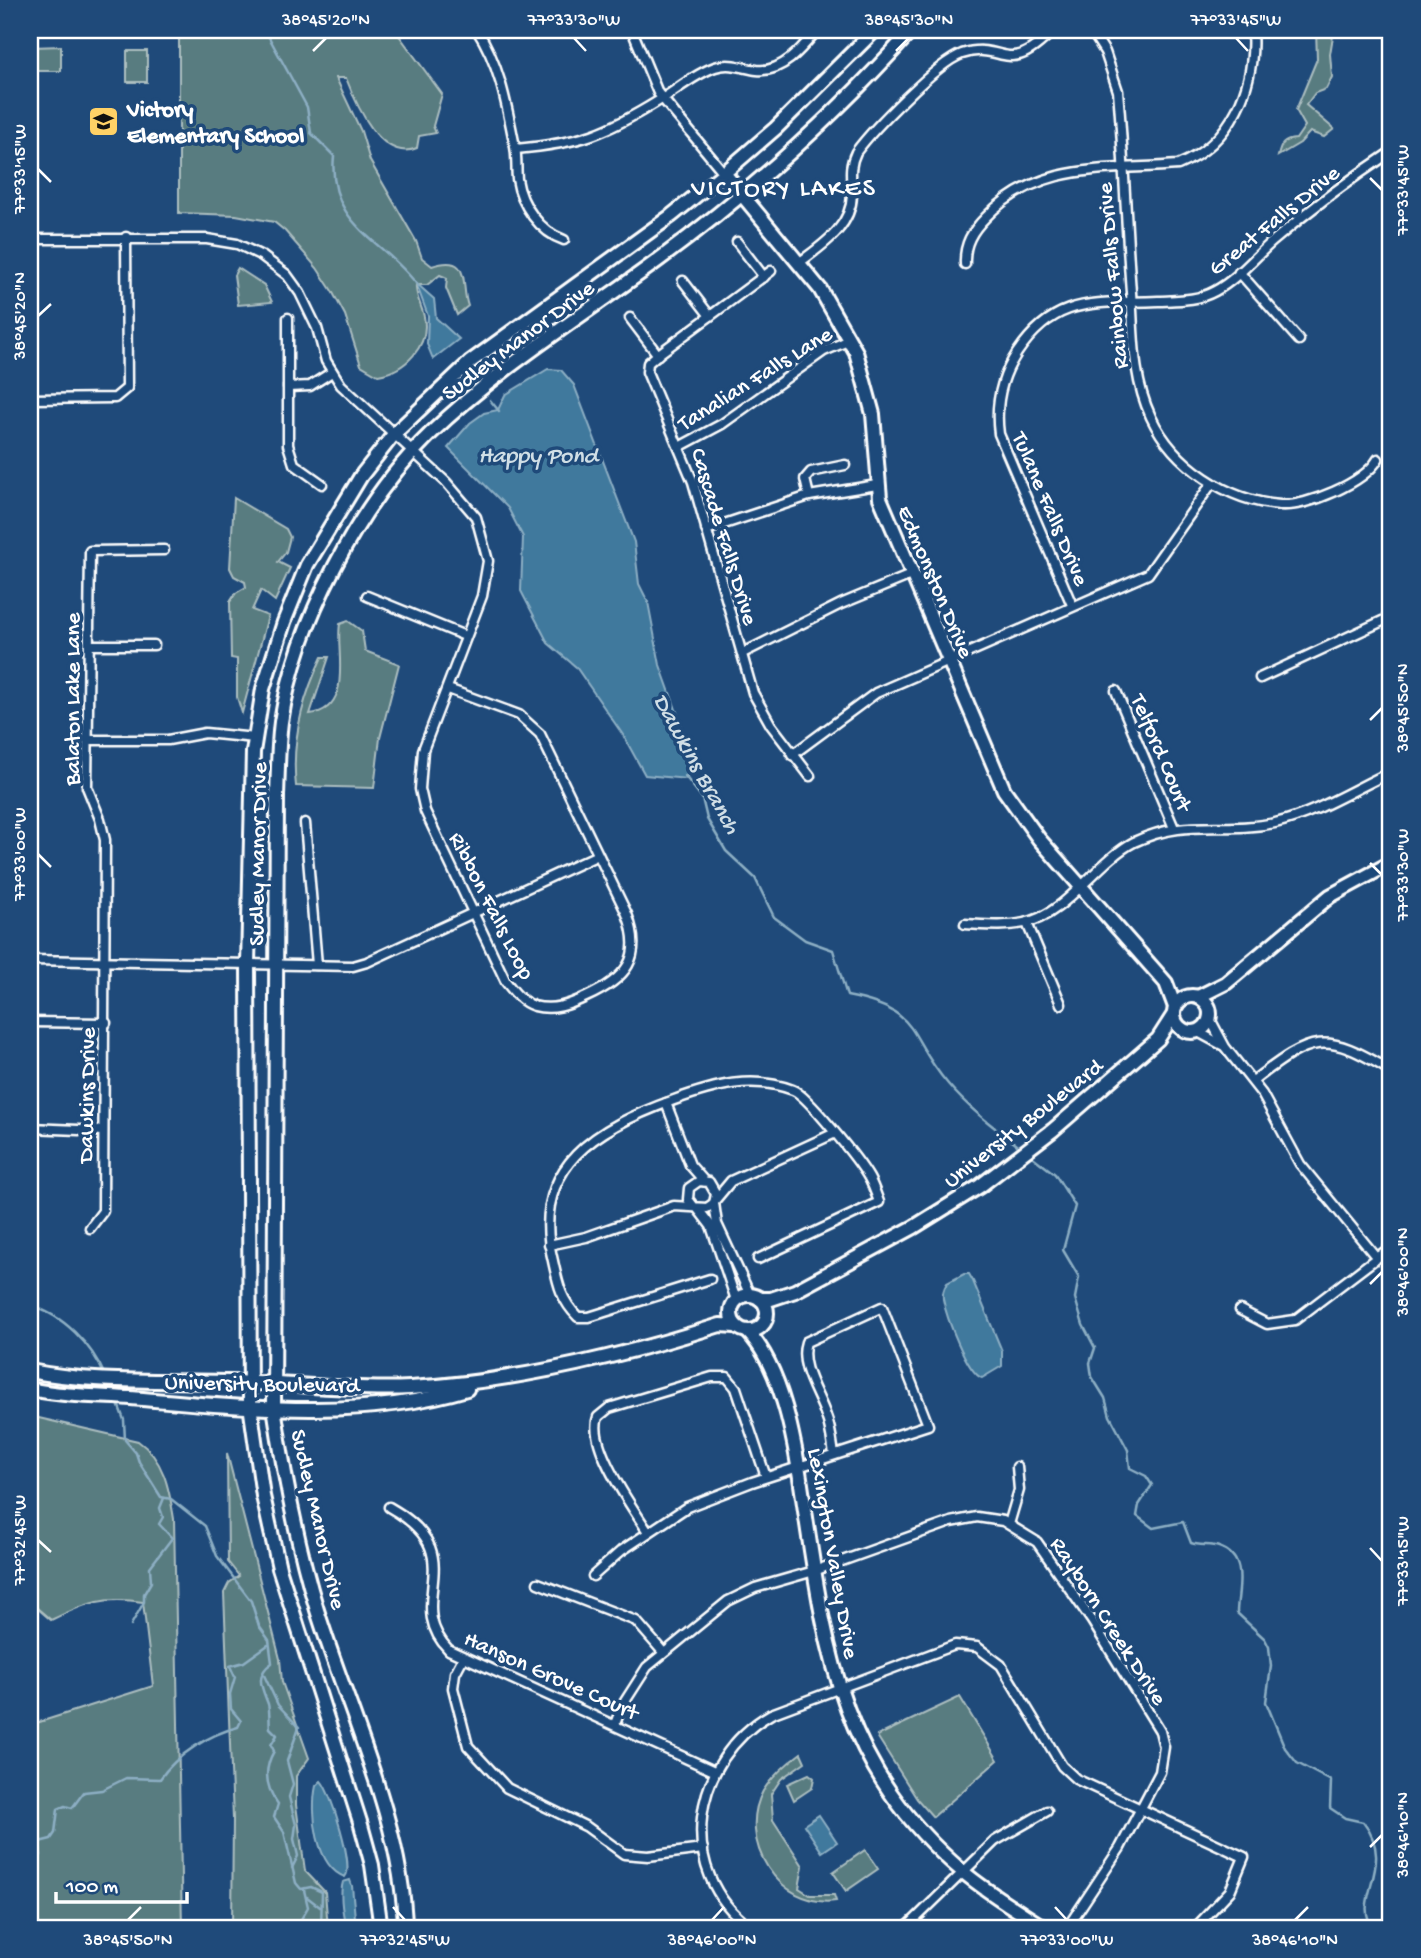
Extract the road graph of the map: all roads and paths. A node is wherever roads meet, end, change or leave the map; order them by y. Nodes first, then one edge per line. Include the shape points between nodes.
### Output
1 (478, 30) edge
2 (632, 30) edge
3 (817, 30) edge
4 (875, 30) edge
5 (912, 30) edge
6 (1053, 30) edge
7 (1091, 30) edge
8 (1252, 30) edge
9 (662, 99) junction
10 (516, 149) junction
11 (1391, 152) edge
12 (1122, 168) junction
13 (724, 173) junction
14 (742, 195) junction
15 (126, 237) junction
16 (30, 239) edge
17 (564, 240) dead end
18 (737, 242) dead end
19 (799, 263) junction
20 (965, 264) dead end
21 (1239, 272) junction
22 (683, 281) dead end
23 (1132, 303) junction
24 (710, 316) junction
25 (288, 318) dead end
26 (630, 318) dead end
27 (850, 340) junction
28 (1299, 340) dead end
29 (658, 355) junction
30 (332, 372) junction
31 (288, 387) junction
32 (30, 399) edge
33 (394, 434) junction
34 (680, 447) junction
35 (414, 452) junction
36 (1378, 459) dead end
37 (845, 465) dead end
38 (1212, 483) junction
39 (322, 484) dead end
40 (877, 485) junction
41 (809, 496) junction
42 (706, 530) junction
43 (164, 550) dead end
44 (911, 575) junction
45 (367, 596) dead end
46 (1072, 605) junction
47 (1391, 617) edge
48 (465, 636) junction
49 (90, 645) junction
50 (154, 645) dead end
51 (743, 653) junction
52 (948, 662) junction
53 (1260, 678) dead end
54 (447, 689) junction
55 (1116, 691) dead end
56 (256, 738) junction
57 (88, 740) junction
58 (792, 755) junction
59 (1391, 772) edge
60 (810, 776) dead end
61 (306, 823) dead end
62 (1174, 828) junction
63 (598, 855) junction
64 (1391, 863) edge
65 (1081, 886) junction
66 (474, 912) junction
67 (1027, 923) junction
68 (965, 924) dead end
69 (104, 959) junction
70 (30, 960) edge
71 (248, 964) junction
72 (275, 965) junction
73 (317, 965) junction
74 (1166, 983) junction
75 (1226, 984) junction
76 (1194, 997) junction
77 (1060, 1004) dead end
78 (1175, 1011) junction
79 (1210, 1015) junction
80 (30, 1022) edge
81 (106, 1023) junction
82 (1184, 1031) junction
83 (1198, 1032) junction
84 (1158, 1039) junction
85 (1224, 1047) junction
86 (1391, 1071) edge
87 (1253, 1081) junction
88 (666, 1103) junction
89 (30, 1128) edge
90 (103, 1131) junction
91 (834, 1134) junction
92 (690, 1165) junction
93 (706, 1181) junction
94 (731, 1181) junction
95 (689, 1190) junction
96 (715, 1201) junction
97 (674, 1206) junction
98 (696, 1208) junction
99 (90, 1228) dead end
100 (548, 1245) junction
101 (1391, 1247) edge
102 (1377, 1258) junction
103 (758, 1259) dead end
104 (710, 1279) dead end
105 (795, 1290) junction
106 (755, 1297) junction
107 (734, 1303) junction
108 (1240, 1310) dead end
109 (765, 1320) junction
110 (735, 1326) junction
111 (748, 1332) junction
112 (683, 1334) junction
113 (765, 1357) junction
114 (30, 1371) edge
115 (490, 1381) junction
116 (250, 1383) junction
117 (273, 1384) junction
118 (30, 1390) edge
119 (250, 1405) junction
120 (274, 1407) junction
121 (834, 1455) junction
122 (799, 1466) junction
123 (1017, 1467) dead end
124 (766, 1477) junction
125 (389, 1507) dead end
126 (1009, 1524) junction
127 (648, 1532) junction
128 (814, 1572) junction
129 (593, 1576) dead end
130 (538, 1583) dead end
131 (663, 1652) junction
132 (463, 1658) junction
133 (839, 1688) junction
134 (615, 1724) junction
135 (714, 1771) junction
136 (1142, 1807) junction
137 (1047, 1811) dead end
138 (703, 1849) junction
139 (963, 1871) junction
140 (380, 1928) edge
141 (405, 1928) edge
142 (751, 1928) edge
143 (906, 1928) edge
144 (1045, 1928) edge
145 (1067, 1928) edge
146 (1195, 1928) edge

1 - 10 street via 494,58
2 - 9 street
3 - 9 street via 801,49 773,68 718,66
4 - 13 main road, Sudley Manor Drive
5 - 14 main road, Sudley Manor Drive
6 - 19 street via 1021,56 964,53 943,63 856,152 851,162 847,218 828,241
7 - 12 street, Rainbow Falls Drive via 1105,52 1118,91
8 - 12 street via 1255,60 1246,93 1210,144 1178,165
9 - 10 street via 588,138
9 - 13 street
10 - 17 street via 517,181 524,200 544,229
11 - 21 street, Great Falls Drive via 1306,214
12 - 20 street via 1066,172 1023,188 976,227 968,240
12 - 23 street, Rainbow Falls Drive
13 - 14 main road, Edmonston Drive
13 - 33 main road, Sudley Manor Drive via 470,362
14 - 19 main road, Edmonston Drive
14 - 35 main road, Sudley Manor Drive via 473,395
15 - 16 street
15 - 30 street via 220,240 262,256 287,275 300,293
15 - 32 street via 127,388 115,398
18 - 24 street via 767,274
19 - 27 main road, Edmonston Drive
21 - 23 street, Great Falls Drive via 1200,297
21 - 28 street
22 - 24 street
23 - 38 street, Rainbow Falls Drive via 1135,366 1151,418 1182,460
23 - 46 street, Tulane Falls Drive via 1073,306 1058,312 1023,344 1000,390 999,434
24 - 29 street
25 - 31 street
26 - 29 street
27 - 34 street, Tanalian Falls Lane via 824,351 722,424
27 - 40 main road, Edmonston Drive via 863,370 873,414
29 - 34 street, Cascade Falls Drive via 648,363 647,372
30 - 31 street via 310,386
30 - 33 street, Ribbon Falls Loop
31 - 39 street via 290,455 302,471
33 - 35 street, Ribbon Falls Loop
33 - 56 main road, Sudley Manor Drive via 354,487 307,565 263,689
34 - 42 street, Cascade Falls Drive
35 - 48 street, Ribbon Falls Loop via 463,498 484,537 488,561 482,596
35 - 72 main road, Sudley Manor Drive via 342,556 307,629 293,671 278,753
36 - 38 street, Rainbow Falls Drive via 1372,469 1337,491 1290,506 1255,503
37 - 41 street via 811,472 805,479
38 - 46 street via 1148,574
40 - 41 street
40 - 44 main road, Edmonston Drive
41 - 42 street
42 - 51 street, Cascade Falls Drive
43 - 49 street, Balaton Lake Lane via 90,551
44 - 51 street
44 - 52 main road, Edmonston Drive
45 - 48 street
46 - 52 street
47 - 53 street
48 - 54 street, Ribbon Falls Loop
49 - 50 street
49 - 57 street, Balaton Lake Lane
51 - 58 street, Cascade Falls Drive via 753,693
52 - 58 street via 876,693
52 - 65 main road, Edmonston Drive via 1004,790
54 - 63 street, Ribbon Falls Loop via 519,715 535,728
54 - 66 street, Ribbon Falls Loop via 423,750 420,789 425,811
55 - 62 street, Telford Court
56 - 57 street via 205,733 169,740
56 - 71 main road, Sudley Manor Drive
57 - 69 street, Balaton Lake Lane via 87,787 105,840
58 - 60 street, Cascade Falls Drive
59 - 62 street via 1276,822
61 - 73 street
62 - 65 street via 1130,844
63 - 66 street
63 - 66 street, Ribbon Falls Loop via 627,914 634,946 630,964 620,978 587,997 549,1007 518,997 506,982
64 - 75 main road via 1319,904
65 - 67 street
65 - 74 main road, Edmonston Drive
66 - 73 street via 367,962
67 - 68 street
67 - 77 street
69 - 70 street
69 - 71 street
69 - 81 street, Dawkins Drive
71 - 72 street
71 - 116 main road, Sudley Manor Drive
72 - 73 street
72 - 117 main road, Sudley Manor Drive
74 - 76 main road, Edmonston Drive
74 - 78 main road, Edmonston Drive
75 - 76 main road
75 - 79 main road
76 - 78 main road
76 - 79 main road via 1207,1003
78 - 82 main road via 1176,1023
78 - 84 main road, University Boulevard
79 - 83 main road
79 - 85 street
80 - 81 street
81 - 90 street, Dawkins Drive
82 - 83 main road
82 - 84 main road, University Boulevard
83 - 85 street
84 - 105 main road, University Boulevard via 996,1175 914,1227
85 - 87 street
86 - 87 street via 1340,1046 1318,1042 1298,1048
87 - 102 street via 1300,1164
88 - 91 street via 712,1086 764,1082 796,1091
88 - 92 street
88 - 100 street via 607,1128 571,1159 547,1216
89 - 90 street
90 - 99 street, Dawkins Drive via 103,1210
91 - 94 street
91 - 103 street via 869,1177 879,1202
92 - 93 street
92 - 95 street
93 - 94 street
93 - 95 street via 695,1182
93 - 96 street via 715,1189
94 - 96 street
95 - 97 street
95 - 98 street
96 - 98 street via 707,1208
96 - 106 street via 717,1223
97 - 98 street
97 - 100 street via 586,1237
98 - 107 street via 710,1226
100 - 104 street via 562,1301 578,1317
101 - 102 street
102 - 108 street via 1295,1320 1267,1324
105 - 106 main road, University Boulevard via 776,1298
105 - 109 main road, University Boulevard
106 - 107 main road
106 - 109 main road via 766,1308
107 - 110 main road via 730,1315
107 - 112 main road, University Boulevard via 720,1317
109 - 111 main road
109 - 113 main road, Lexington Valley Drive
110 - 111 main road
110 - 112 main road, University Boulevard via 723,1324
111 - 113 main road, Lexington Valley Drive
112 - 115 main road, University Boulevard via 596,1360
113 - 122 main road, Lexington Valley Drive
114 - 116 main road, University Boulevard
115 - 117 main road, University Boulevard via 383,1389
115 - 120 main road, University Boulevard via 383,1404
116 - 117 main road, University Boulevard
116 - 119 main road, Sudley Manor Drive
117 - 120 main road, Sudley Manor Drive
118 - 119 main road, University Boulevard
119 - 120 main road, University Boulevard
119 - 140 main road, Sudley Manor Drive via 279,1568 361,1825 372,1865
120 - 141 main road, Sudley Manor Drive via 284,1477 317,1608 392,1836
121 - 121 street via 828,1419 804,1360 806,1342 883,1307 928,1425
121 - 122 street
122 - 124 street
122 - 128 main road, Lexington Valley Drive
123 - 126 street via 1019,1490
124 - 127 street via 687,1507
124 - 127 street via 736,1388 727,1377 712,1377 609,1408 598,1417 597,1436 610,1468
125 - 132 street, Hanson Grove Court via 418,1526 430,1543 436,1572 430,1602 433,1623 442,1642
126 - 128 street, Rayborn Creek Drive via 977,1517 951,1522
126 - 136 street, Rayborn Creek Drive via 1046,1552 1160,1731 1164,1747 1161,1768
127 - 129 street
128 - 131 street, Rayborn Creek Drive via 755,1588 728,1601
128 - 133 main road, Lexington Valley Drive
130 - 131 street via 636,1621
131 - 134 street, Rayborn Creek Drive via 646,1667
132 - 134 street, Hanson Grove Court
132 - 138 street via 453,1688 468,1746 508,1788 587,1827 624,1854 648,1856
133 - 135 street via 757,1722 736,1740
133 - 136 street via 944,1647 977,1647 1001,1665 1069,1773
133 - 139 main road, Lexington Valley Drive via 888,1788 922,1832
134 - 135 street, Hanson Grove Court
135 - 138 street via 704,1800
136 - 145 street, Rayborn Creek Drive
136 - 146 street via 1244,1857 1230,1891
137 - 139 street via 1003,1835
138 - 142 street via 717,1887
139 - 143 street
139 - 144 main road, Lexington Valley Drive

